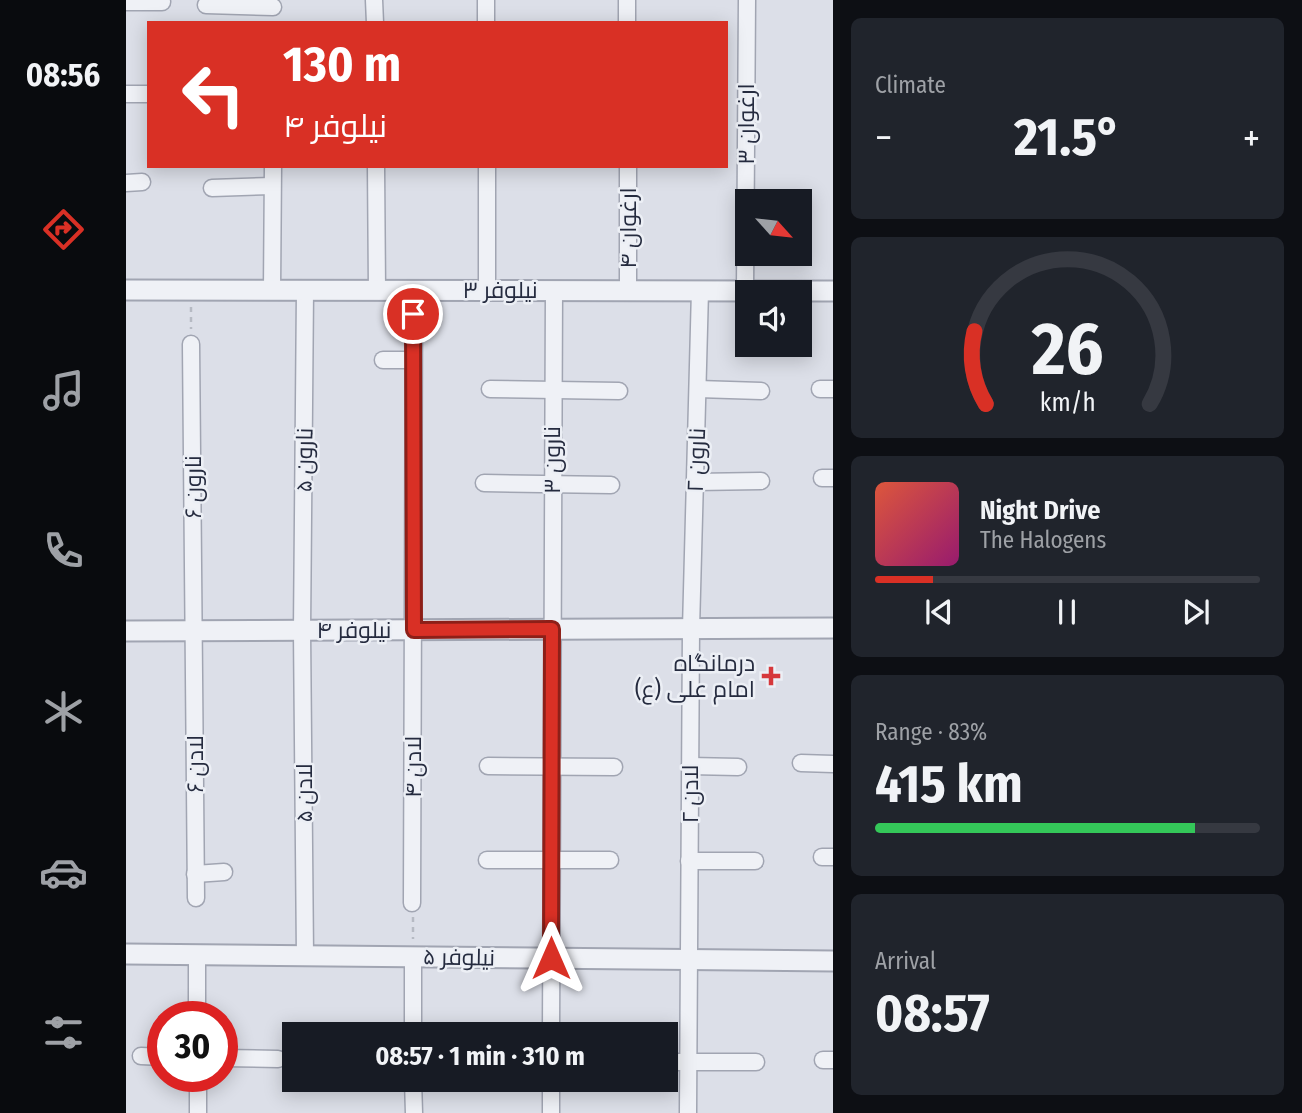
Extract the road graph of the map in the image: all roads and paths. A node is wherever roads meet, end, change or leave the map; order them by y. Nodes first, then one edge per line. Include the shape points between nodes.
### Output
1 (374, 0) edge
2 (486, 0) edge
3 (627, 0) edge
4 (747, 0) edge
5 (126, 2) edge
6 (162, 2) dead end
7 (206, 5) dead end
8 (273, 10) edge
9 (374, 21) edge
10 (486, 21) edge
11 (627, 21) edge
12 (147, 93) edge
13 (126, 94) edge
14 (272, 168) edge
15 (376, 168) edge
16 (487, 168) edge
17 (628, 168) edge
18 (272, 186) junction
19 (212, 188) dead end
20 (745, 280) edge
21 (126, 290) edge
22 (190, 290) junction
23 (272, 290) junction
24 (306, 290) junction
25 (377, 290) junction
26 (414, 290) junction
27 (487, 290) junction
28 (554, 290) junction
29 (628, 290) junction
30 (700, 290) junction
31 (735, 290) edge
32 (812, 291) edge
33 (833, 291) edge
34 (191, 344) joint
35 (383, 360) dead end
36 (412, 360) junction
37 (490, 389) dead end
38 (552, 389) junction
39 (698, 389) junction
40 (619, 391) dead end
41 (761, 391) dead end
42 (761, 481) dead end
43 (695, 482) junction
44 (484, 483) dead end
45 (552, 484) junction
46 (611, 485) dead end
47 (833, 628) edge
48 (552, 629) junction
49 (691, 629) junction
50 (414, 630) junction
51 (126, 631) edge
52 (194, 631) junction
53 (302, 631) junction
54 (802, 763) dead end
55 (833, 764) edge
56 (488, 766) dead end
57 (551, 766) junction
58 (614, 766) dead end
59 (690, 766) junction
60 (738, 767) dead end
61 (487, 860) dead end
62 (551, 860) junction
63 (610, 860) dead end
64 (690, 861) junction
65 (755, 861) dead end
66 (224, 872) dead end
67 (195, 873) junction
68 (196, 898) dead end
69 (412, 903) joint
70 (126, 954) edge
71 (197, 955) junction
72 (305, 956) junction
73 (413, 957) junction
74 (551, 958) junction
75 (689, 960) junction
76 (833, 961) edge
77 (197, 1001) edge
78 (413, 1022) edge
79 (551, 1022) edge
80 (141, 1056) dead end
81 (147, 1056) edge
82 (238, 1058) edge
83 (278, 1059) dead end
84 (678, 1062) edge
85 (689, 1062) junction
86 (756, 1062) dead end
87 (198, 1092) edge
88 (414, 1092) edge
89 (551, 1092) edge
90 (198, 1113) edge
91 (414, 1113) edge
92 (551, 1113) edge
93 (688, 1113) edge

1 - 9 street
2 - 10 street
3 - 11 street
4 - 20 street, ارغوان ۳
5 - 6 street
7 - 8 street
12 - 13 street
14 - 18 street
15 - 25 street
16 - 27 street
17 - 29 street, ارغوان ۴
18 - 19 street
18 - 23 street
21 - 22 street, نیلوفر ۳
22 - 23 street, نیلوفر ۳
22 - 34 path
23 - 24 street, نیلوفر ۳
24 - 25 street, نیلوفر ۳
24 - 53 street, نارون ۵
25 - 26 street, نیلوفر ۳
26 - 27 street, نیلوفر ۳
26 - 36 street, لادن ۴
27 - 28 street, نیلوفر ۳
28 - 29 street, نیلوفر ۳
28 - 38 street, نارون ۳
29 - 30 street, نیلوفر ۳
30 - 31 street, نیلوفر ۳
30 - 39 street, نارون ۲
32 - 33 street, نیلوفر ۳
34 - 52 street, نارون ۶
35 - 36 street
36 - 50 street, لادن ۴
37 - 38 street
38 - 40 street
38 - 45 street, نارون ۳
39 - 41 street
39 - 43 street, نارون ۲
42 - 43 street
43 - 49 street, نارون ۲
44 - 45 street
45 - 46 street
45 - 48 street, نارون ۳
47 - 49 street, نیلوفر ۴
48 - 49 street, نیلوفر ۴
48 - 50 street, نیلوفر ۴
48 - 57 street, نارون ۳
49 - 59 street, لادن ۲
50 - 53 street, نیلوفر ۴
50 - 69 street, لادن ۴
51 - 52 street, نیلوفر ۴
52 - 53 street, نیلوفر ۴
52 - 67 street, لادن ۶
53 - 72 street, لادن ۵
54 - 55 street
56 - 57 street
57 - 58 street
57 - 62 street, نارون ۳
59 - 60 street
59 - 64 street, لادن ۲
61 - 62 street
62 - 63 street
62 - 74 street, نارون ۳
64 - 65 street
64 - 75 street, لادن ۲
66 - 67 street
67 - 68 street, لادن ۶
69 - 73 path
70 - 71 street, نیلوفر ۵
71 - 72 street, نیلوفر ۵
71 - 77 street
72 - 73 street, نیلوفر ۵
73 - 74 street, نیلوفر ۵
73 - 78 street
74 - 75 street, نیلوفر ۵
74 - 79 street, نارون ۳
75 - 76 street, نیلوفر ۵
75 - 85 street, لادن ۲
80 - 81 street
82 - 83 street
84 - 85 street
85 - 86 street
85 - 93 street, لادن ۲
87 - 90 street
88 - 91 street
89 - 92 street

